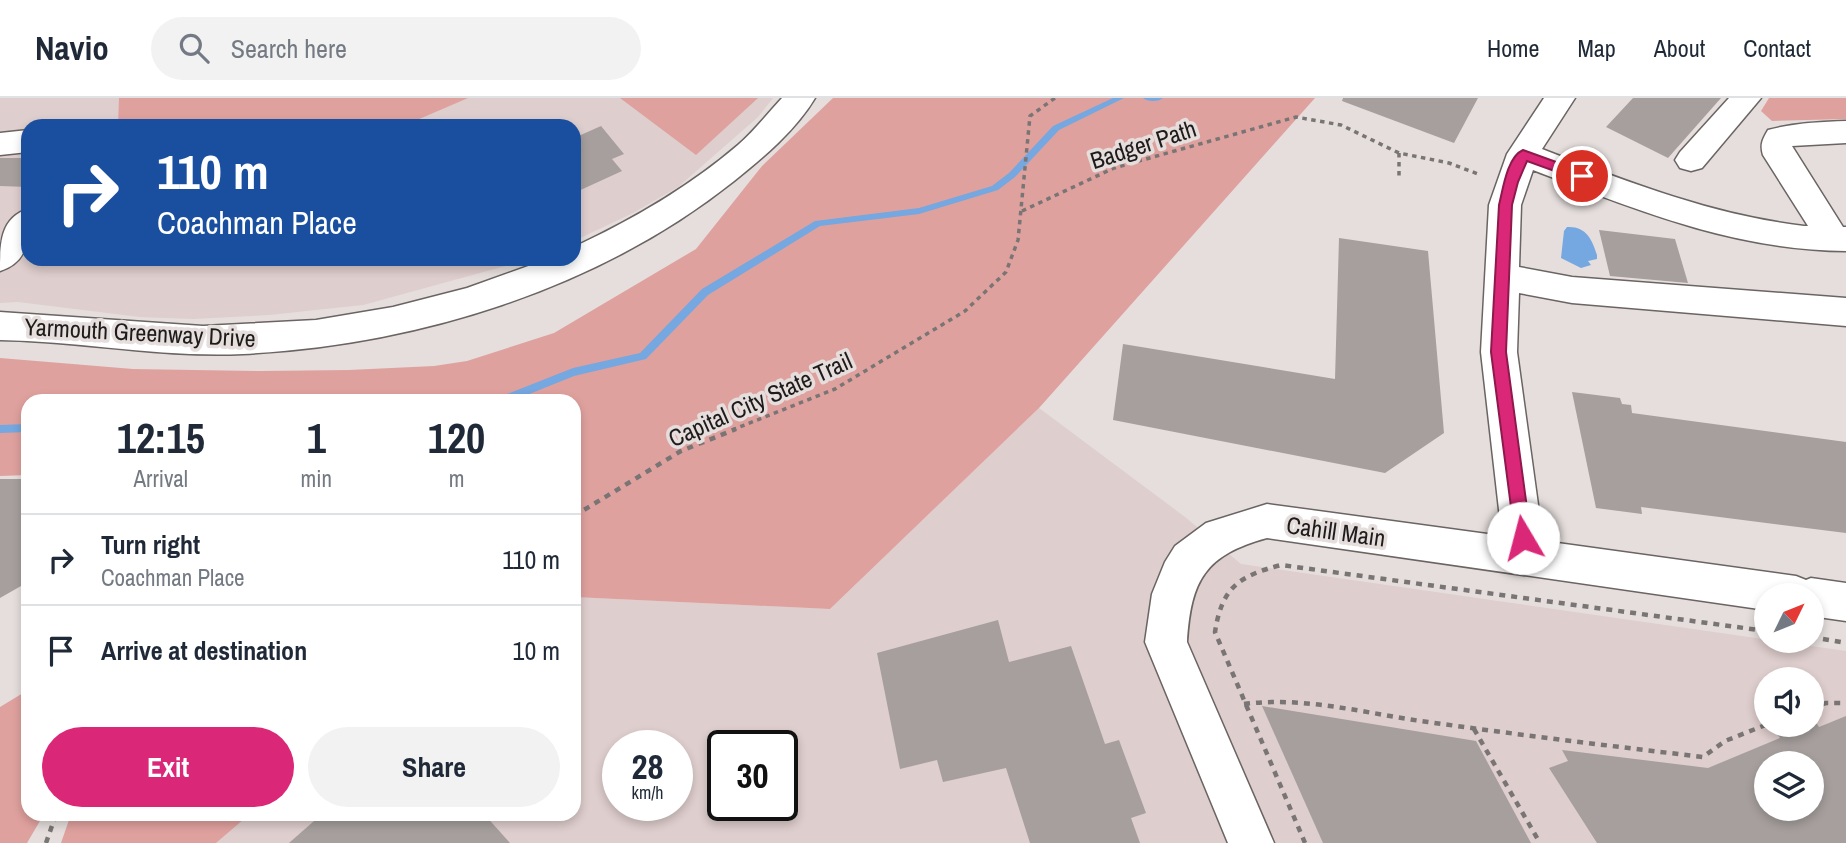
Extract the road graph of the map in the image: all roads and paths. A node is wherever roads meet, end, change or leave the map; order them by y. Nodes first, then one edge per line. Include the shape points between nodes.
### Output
1 (800, 98) edge
2 (1055, 98) edge
3 (1560, 98) edge
4 (1738, 106) edge
5 (1846, 132) edge
6 (1779, 138) junction
7 (21, 142) edge
8 (0, 144) edge
9 (1399, 153) junction
10 (1523, 154) junction
11 (1691, 160) dead end
12 (1478, 174) dead end
13 (1399, 180) dead end
14 (1022, 211) junction
15 (21, 230) edge
16 (1840, 239) edge
17 (0, 258) edge
18 (581, 259) edge
19 (564, 266) edge
20 (1500, 277) junction
21 (1846, 312) edge
22 (0, 326) edge
23 (581, 512) edge
24 (1525, 556) junction
25 (1754, 589) edge
26 (1824, 599) edge
27 (1846, 602) edge
28 (1754, 630) edge
29 (1824, 639) edge
30 (1846, 643) edge
31 (1846, 703) edge
32 (1244, 704) junction
33 (1824, 704) edge
34 (1474, 728) junction
35 (1754, 730) edge
36 (54, 821) edge
37 (46, 843) edge
38 (1251, 843) edge
39 (1305, 843) edge
40 (1540, 843) edge

1 - 18 street, Yarmouth Greenway Drive via 738,162 669,213
2 - 14 path, Capital City State Trail via 1030,116
3 - 10 street
4 - 6 street
4 - 11 street
5 - 6 street
6 - 16 street via 1779,155
7 - 8 street
9 - 12 path, Badger Path
9 - 13 path
9 - 14 path, Badger Path via 1341,125 1296,117 1114,168
10 - 16 street via 1719,223 1778,235
10 - 20 street via 1506,205
14 - 23 path, Capital City State Trail via 1006,272 965,311 835,389 681,451
15 - 17 street
19 - 22 street, Yarmouth Greenway Drive via 430,312 324,335 172,339
20 - 21 street via 1572,290
20 - 24 street via 1499,352
24 - 25 street, Cahill Main
24 - 38 street, Cahill Main via 1267,521 1215,537 1189,559 1167,607 1166,642
26 - 27 street
28 - 32 path via 1281,565 1236,581 1218,607 1215,632
29 - 30 path
31 - 33 path
32 - 34 path via 1263,700 1325,706
32 - 39 path
34 - 35 path via 1703,757 1725,741
34 - 40 path
36 - 37 path

